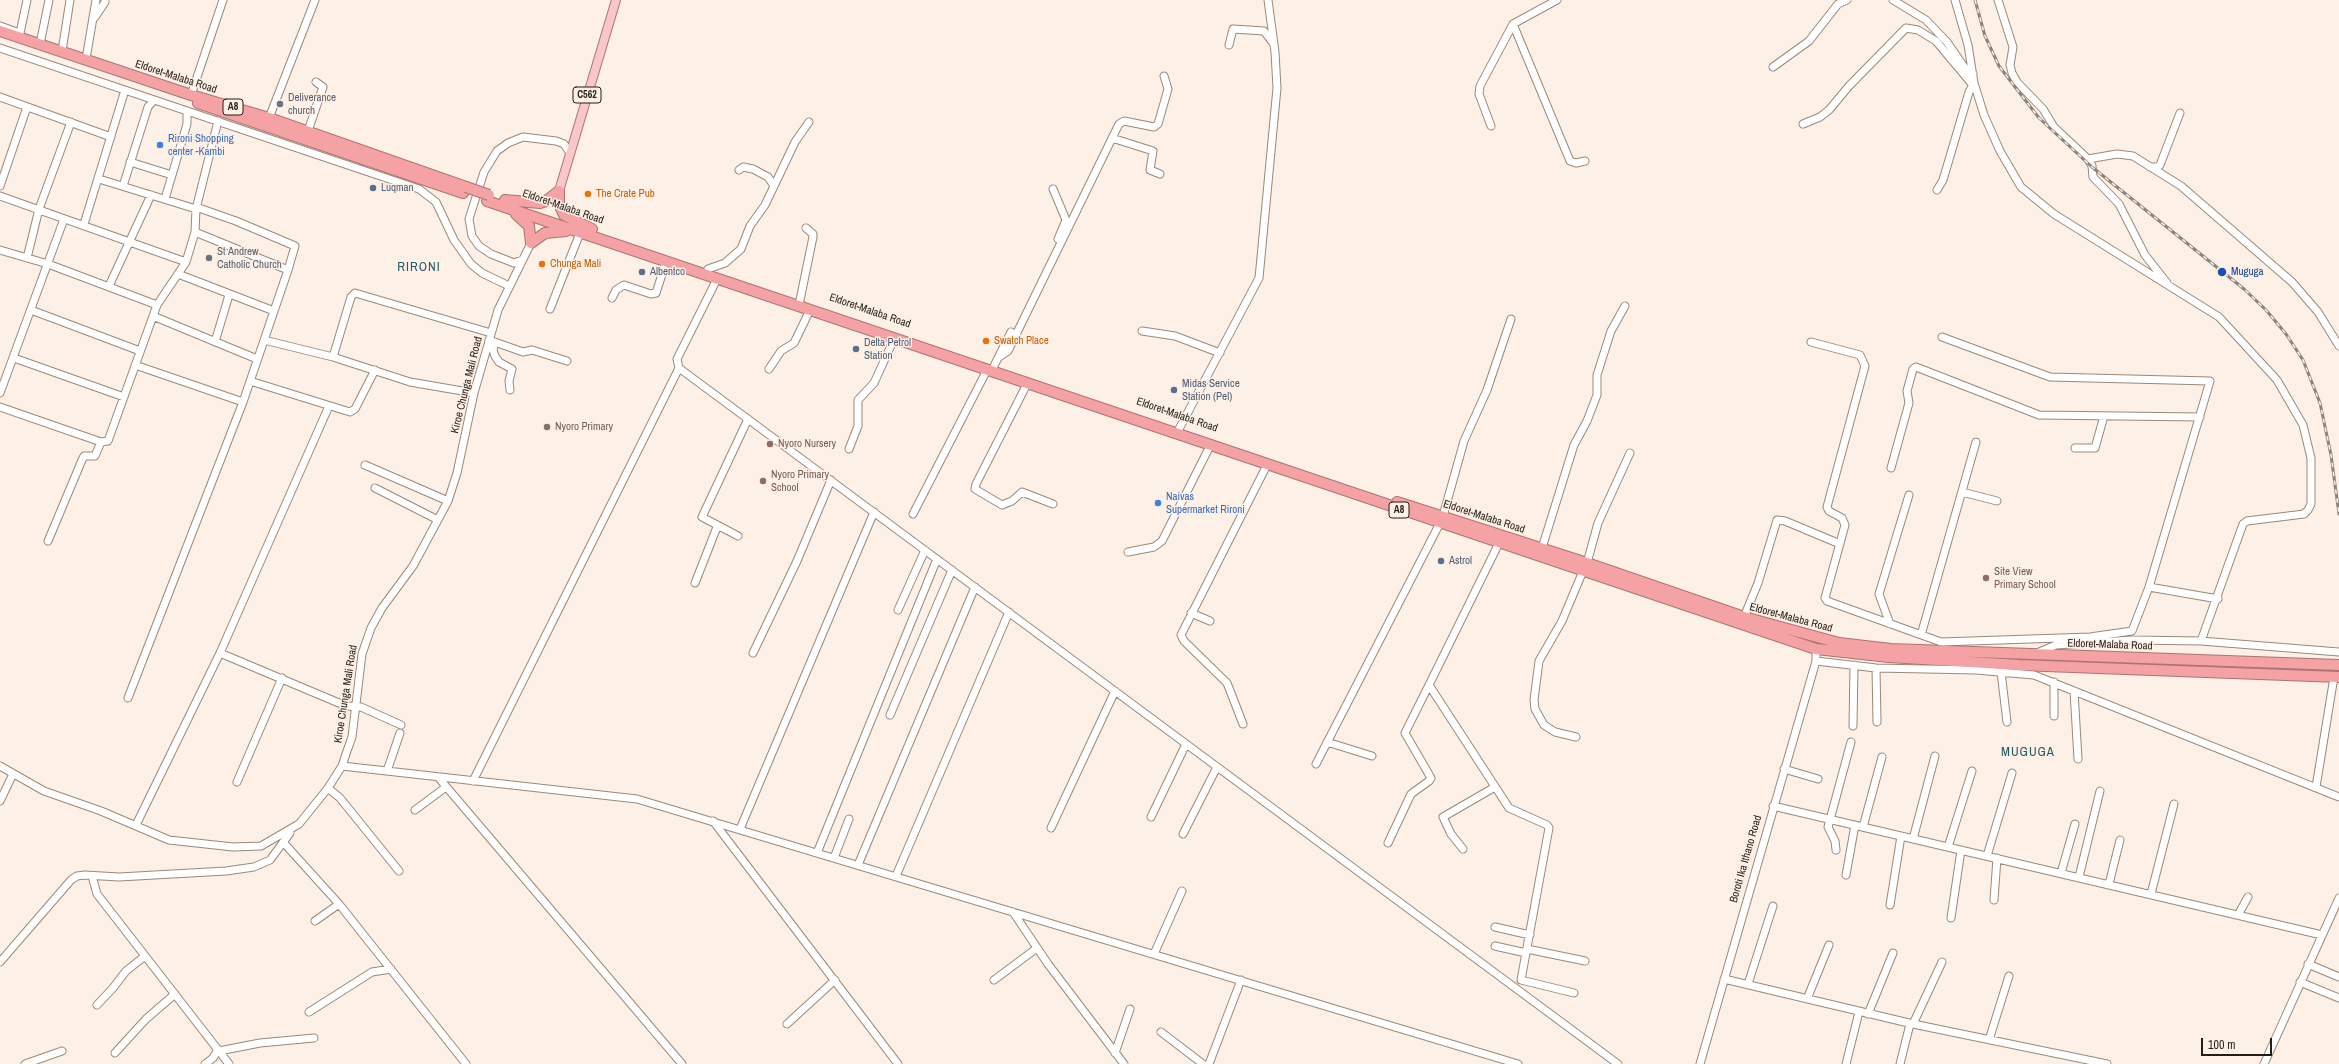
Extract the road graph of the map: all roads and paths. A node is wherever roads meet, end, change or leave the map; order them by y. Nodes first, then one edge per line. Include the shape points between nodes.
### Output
1 (27, 0) edge
2 (49, 0) edge
3 (70, 0) edge
4 (96, 0) edge
5 (224, 0) edge
6 (315, 0) edge
7 (616, 0) edge
8 (1268, 0) edge
9 (1557, 0) edge
10 (1847, 0) edge
11 (1893, 0) edge
12 (1955, 0) edge
13 (1998, 0) edge
14 (105, 2) dead end
15 (92, 22) junction
16 (1513, 24) junction
17 (0, 26) edge
18 (0, 31) edge
19 (20, 33) junction
20 (0, 37) edge
21 (38, 43) junction
22 (1229, 45) dead end
23 (1275, 47) junction
24 (0, 48) edge
25 (62, 51) junction
26 (86, 60) junction
27 (1772, 67) dead end
28 (1973, 74) junction
29 (1164, 76) dead end
30 (316, 82) dead end
31 (1973, 84) junction
32 (125, 90) junction
33 (191, 95) junction
34 (0, 97) edge
35 (154, 100) junction
36 (27, 106) junction
37 (187, 111) junction
38 (2180, 113) dead end
39 (270, 116) junction
40 (218, 121) junction
41 (70, 122) junction
42 (809, 122) dead end
43 (1803, 124) dead end
44 (1491, 126) dead end
45 (308, 128) junction
46 (111, 137) junction
47 (1112, 138) junction
48 (570, 153) junction
49 (2088, 159) junction
50 (1585, 161) dead end
51 (130, 162) junction
52 (2150, 167) junction
53 (739, 170) dead end
54 (442, 174) dead end
55 (1160, 174) dead end
56 (172, 175) junction
57 (99, 179) junction
58 (0, 186) edge
59 (123, 186) junction
60 (774, 186) junction
61 (1053, 189) dead end
62 (464, 190) junction
63 (1936, 190) dead end
64 (559, 191) junction
65 (151, 195) junction
66 (0, 196) edge
67 (165, 199) junction
68 (504, 203) junction
69 (196, 208) junction
70 (39, 210) junction
71 (64, 219) junction
72 (84, 224) junction
73 (806, 228) dead end
74 (592, 230) junction
75 (195, 232) junction
76 (578, 232) junction
77 (129, 242) junction
78 (531, 243) junction
79 (0, 250) edge
80 (27, 258) junction
81 (522, 260) junction
82 (186, 262) junction
83 (666, 262) junction
84 (48, 264) junction
85 (708, 269) junction
86 (288, 270) junction
87 (178, 274) junction
88 (717, 279) junction
89 (109, 286) junction
90 (509, 286) junction
91 (2172, 288) junction
92 (229, 295) junction
93 (612, 298) dead end
94 (800, 300) junction
95 (156, 305) junction
96 (1625, 306) dead end
97 (550, 309) dead end
98 (31, 310) junction
99 (810, 310) junction
100 (274, 311) junction
101 (152, 316) junction
102 (1511, 319) dead end
103 (1142, 331) dead end
104 (1942, 337) dead end
105 (492, 339) junction
106 (894, 339) junction
107 (264, 340) junction
108 (215, 342) junction
109 (1811, 342) dead end
110 (2339, 346) edge
111 (140, 351) junction
112 (1220, 353) junction
113 (333, 357) junction
114 (14, 358) junction
115 (257, 359) junction
116 (567, 360) dead end
117 (993, 364) junction
118 (135, 365) junction
119 (679, 368) junction
120 (769, 369) dead end
121 (375, 370) junction
122 (250, 381) junction
123 (1027, 384) junction
124 (510, 390) dead end
125 (0, 391) edge
126 (474, 394) junction
127 (124, 397) junction
128 (243, 402) junction
129 (328, 406) junction
130 (0, 407) edge
131 (2104, 416) junction
132 (2200, 417) junction
133 (748, 419) junction
134 (1179, 429) junction
135 (101, 442) junction
136 (1976, 442) dead end
137 (1210, 446) junction
138 (2074, 448) dead end
139 (849, 449) dead end
140 (1630, 453) dead end
141 (366, 465) dead end
142 (1267, 465) junction
143 (1891, 468) dead end
144 (831, 480) junction
145 (375, 488) dead end
146 (1962, 492) junction
147 (1909, 495) dead end
148 (448, 501) junction
149 (1997, 501) dead end
150 (1053, 504) dead end
151 (874, 512) junction
152 (913, 514) dead end
153 (438, 520) junction
154 (1442, 520) junction
155 (717, 527) junction
156 (738, 536) dead end
157 (48, 541) dead end
158 (1499, 543) junction
159 (1840, 544) junction
160 (1542, 548) junction
161 (925, 550) junction
162 (1128, 552) dead end
163 (937, 559) junction
164 (1585, 567) junction
165 (952, 570) junction
166 (695, 583) dead end
167 (975, 587) junction
168 (2149, 587) junction
169 (2218, 599) junction
170 (898, 610) dead end
171 (1009, 612) junction
172 (1191, 613) junction
173 (1744, 617) junction
174 (1210, 620) dead end
175 (1890, 624) junction
176 (1921, 635) junction
177 (2201, 641) junction
178 (1816, 649) junction
179 (2339, 652) edge
180 (220, 653) junction
181 (753, 653) dead end
182 (2035, 654) junction
183 (1816, 660) junction
184 (1854, 665) junction
185 (2339, 665) edge
186 (1876, 668) junction
187 (2001, 672) junction
188 (2336, 677) edge
189 (282, 678) junction
190 (2054, 682) junction
191 (1429, 685) junction
192 (1115, 691) junction
193 (2074, 691) junction
194 (128, 698) dead end
195 (355, 707) junction
196 (890, 715) dead end
197 (2054, 716) dead end
198 (1877, 722) dead end
199 (2008, 722) dead end
200 (1243, 724) dead end
201 (401, 725) dead end
202 (1853, 726) dead end
203 (400, 733) dead end
204 (1576, 737) dead end
205 (1327, 742) junction
206 (1851, 742) dead end
207 (1186, 744) junction
208 (1372, 756) dead end
209 (1935, 756) dead end
210 (1882, 757) dead end
211 (2078, 759) dead end
212 (1316, 764) dead end
213 (0, 766) edge
214 (342, 766) junction
215 (1217, 767) junction
216 (1784, 769) junction
217 (387, 771) junction
218 (1972, 771) dead end
219 (2012, 773) dead end
220 (14, 774) junction
221 (438, 777) junction
222 (1818, 779) dead end
223 (473, 781) junction
224 (237, 782) dead end
225 (446, 787) junction
226 (1496, 787) junction
227 (328, 788) junction
228 (2316, 788) junction
229 (2100, 791) dead end
230 (2339, 797) edge
231 (0, 801) edge
232 (2174, 804) dead end
233 (1773, 806) junction
234 (415, 810) dead end
235 (1151, 818) dead end
236 (849, 819) dead end
237 (1830, 819) junction
238 (714, 821) junction
239 (2075, 824) dead end
240 (136, 825) junction
241 (1855, 825) junction
242 (1863, 827) junction
243 (294, 828) junction
244 (1051, 828) dead end
245 (740, 829) junction
246 (1183, 834) dead end
247 (1901, 836) junction
248 (1913, 839) junction
249 (2120, 840) dead end
250 (283, 842) junction
251 (1388, 843) dead end
252 (1948, 847) junction
253 (1463, 849) dead end
254 (1836, 850) dead end
255 (1961, 850) junction
256 (817, 852) junction
257 (1987, 856) junction
258 (834, 858) junction
259 (1997, 858) junction
260 (858, 865) junction
261 (399, 871) dead end
262 (2062, 873) junction
263 (1846, 875) dead end
264 (92, 876) junction
265 (896, 876) junction
266 (2079, 877) junction
267 (2109, 884) junction
268 (1182, 891) dead end
269 (2151, 894) junction
270 (2248, 897) dead end
271 (2339, 898) edge
272 (1994, 900) dead end
273 (339, 904) junction
274 (1890, 905) dead end
275 (1773, 906) dead end
276 (1014, 912) junction
277 (2238, 915) junction
278 (1951, 918) dead end
279 (315, 921) dead end
280 (1494, 927) dead end
281 (1530, 934) junction
282 (2322, 934) junction
283 (1829, 944) dead end
284 (1495, 946) dead end
285 (1037, 948) junction
286 (1526, 951) junction
287 (1893, 953) dead end
288 (1154, 954) junction
289 (145, 956) junction
290 (1585, 961) dead end
291 (0, 962) edge
292 (1942, 962) dead end
293 (2308, 964) junction
294 (391, 969) junction
295 (2009, 976) dead end
296 (2339, 977) edge
297 (1724, 979) junction
298 (835, 980) junction
299 (994, 980) dead end
300 (1241, 980) junction
301 (2300, 982) junction
302 (1748, 984) junction
303 (1574, 993) dead end
304 (174, 994) junction
305 (1807, 998) junction
306 (2339, 998) edge
307 (97, 1005) dead end
308 (1130, 1009) dead end
309 (309, 1012) dead end
310 (1860, 1012) junction
311 (1868, 1014) junction
312 (787, 1024) dead end
313 (1911, 1024) junction
314 (1161, 1032) dead end
315 (314, 1038) dead end
316 (1989, 1040) junction
317 (218, 1050) junction
318 (62, 1051) dead end
319 (115, 1052) dead end
320 (1115, 1053) junction
321 (25, 1064) edge
322 (205, 1064) edge
323 (229, 1064) edge
324 (466, 1064) edge
325 (682, 1064) edge
326 (898, 1064) edge
327 (1124, 1064) edge
328 (1203, 1064) edge
329 (1209, 1064) edge
330 (1518, 1064) edge
331 (1618, 1064) edge
332 (1700, 1064) edge
333 (1846, 1064) edge
334 (1900, 1064) edge
335 (2107, 1064) edge
336 (2264, 1064) edge

1 - 19 street
2 - 21 street
3 - 25 street
4 - 15 street
5 - 33 street
6 - 39 street
7 - 48 main road, C562
8 - 23 street
9 - 16 street
10 - 27 street via 1838,4 1809,41
11 - 28 street via 1926,20 1947,42 1967,71
12 - 28 street
13 - 49 street via 2013,47 2010,64 2014,77 2043,109 2054,127
14 - 15 street
15 - 26 street
16 - 44 street via 1479,89
16 - 50 street via 1570,161
17 - 19 street, Eldoret-Malaba Road
18 - 21 highway, Eldoret-Malaba Road / A8
19 - 21 street, Eldoret-Malaba Road
20 - 62 highway, Eldoret-Malaba Road / A8
21 - 25 highway, Eldoret-Malaba Road / A8
22 - 23 street via 1233,28 1264,31
23 - 112 street via 1275,121 1261,266 1256,287
24 - 32 street
25 - 26 highway, Eldoret-Malaba Road / A8
26 - 33 highway, Eldoret-Malaba Road / A8
28 - 31 street
29 - 47 street via 1168,89 1157,126 1122,122
30 - 45 street via 323,87
31 - 43 street via 1936,41 1918,30 1906,28 1829,110
31 - 63 street via 1943,180
31 - 91 street via 2000,151 2028,194 2054,214
32 - 35 street
32 - 46 street
33 - 39 highway, Eldoret-Malaba Road / A8
34 - 36 street
35 - 37 street
35 - 51 street via 148,107
36 - 41 street
36 - 58 street
37 - 40 street
37 - 56 street via 187,124
38 - 52 street via 2160,165
39 - 45 street
39 - 62 highway, Eldoret-Malaba Road / A8
40 - 69 street
40 - 90 street via 429,194 436,202 454,240 471,264 482,273
41 - 46 street
41 - 70 street
42 - 60 street via 795,142
45 - 54 street
46 - 57 street
47 - 55 street via 1154,151 1150,170
47 - 117 street via 1008,351
48 - 64 main road, C562
48 - 81 street via 564,144 556,141 524,137 508,143 497,151 484,172 468,219 472,236 479,246 491,254 514,263
49 - 52 street via 2108,154 2122,154 2133,156
49 - 91 street via 2093,177 2119,204 2149,261
51 - 56 street
51 - 59 street
52 - 110 street via 2194,197 2292,282 2318,312
53 - 60 street via 743,167 753,169 768,177
56 - 67 street
57 - 59 street
57 - 72 street
59 - 65 street
60 - 85 street via 761,212 750,226 741,249 725,263
61 - 117 street via 1065,216 1065,222
62 - 68 highway, Eldoret-Malaba Road / A8, bridge
64 - 68 highway via 540,203
64 - 74 highway via 559,204 564,215
65 - 67 street
65 - 77 street
66 - 70 street
67 - 69 street
68 - 74 highway, Eldoret-Malaba Road / A8
68 - 76 highway, Eldoret-Malaba Road / A8
68 - 78 highway via 526,221
69 - 75 street
69 - 86 street via 236,221 295,246
70 - 71 street
70 - 80 street
71 - 72 street
71 - 84 street
72 - 77 street
73 - 94 street via 814,237
74 - 85 highway, Eldoret-Malaba Road / A8
75 - 82 street
75 - 86 street
76 - 78 highway via 551,231
76 - 83 highway, Eldoret-Malaba Road / A8
76 - 97 street
77 - 82 street
77 - 89 street
78 - 81 street, Kiroe Chunga Mali Road
79 - 80 street
80 - 84 street
81 - 90 street, Kiroe Chunga Mali Road
82 - 87 street
83 - 88 highway, Eldoret-Malaba Road / A8
83 - 93 street via 656,293 651,294 624,285 616,290
84 - 89 street
84 - 98 street
85 - 94 highway, Eldoret-Malaba Road / A8
86 - 100 street
87 - 92 street
87 - 95 street
88 - 99 highway, Eldoret-Malaba Road / A8
88 - 119 street via 677,359
89 - 95 street
90 - 105 street, Kiroe Chunga Mali Road
91 - 169 street via 2219,317 2268,368 2298,415 2311,458 2311,504 2308,510 2304,514 2247,521 2243,524
92 - 100 street
92 - 108 street
94 - 117 highway, Eldoret-Malaba Road / A8
95 - 101 street
96 - 160 street via 1611,332 1597,376 1597,395 1589,418 1574,445
98 - 111 street
98 - 114 street
99 - 106 highway, Eldoret-Malaba Road / A8
99 - 120 street via 794,344 781,351
100 - 107 street
101 - 108 street
101 - 111 street
102 - 154 street via 1487,390 1464,441
103 - 112 street via 1170,335
104 - 132 street via 2050,377 2209,380
105 - 113 street via 355,293 351,297
105 - 116 street via 523,352 532,350
105 - 124 street via 494,356 512,369
105 - 126 street, Kiroe Chunga Mali Road
106 - 117 highway, Eldoret-Malaba Road / A8
106 - 139 street via 874,383 858,400 858,426
107 - 113 street
107 - 115 street
108 - 115 street
109 - 159 street via 1860,355 1865,366 1827,507 1845,522
111 - 118 street
112 - 134 street
113 - 121 street
114 - 125 street
114 - 127 street
115 - 122 street
117 - 123 highway, Eldoret-Malaba Road / A8
117 - 134 highway, Eldoret-Malaba Road / A8
117 - 152 street
118 - 127 street
118 - 128 street
119 - 133 street
119 - 223 street
121 - 126 street via 410,382
121 - 129 street via 352,411 345,412
122 - 128 street
122 - 129 street
123 - 137 highway, Eldoret-Malaba Road / A8
123 - 150 street via 975,490 1002,505 1012,501 1022,492
126 - 148 street, Kiroe Chunga Mali Road via 457,474
127 - 135 street via 108,441
128 - 194 street
129 - 180 street
130 - 135 street
131 - 132 street
131 - 138 street via 2095,448
131 - 143 street via 2040,415 1914,367 1907,391 1909,403
132 - 168 street
133 - 144 street
133 - 155 street via 702,517
134 - 154 highway, Eldoret-Malaba Road / A8
135 - 157 street via 95,456 84,456
136 - 146 street
137 - 142 highway, Eldoret-Malaba Road / A8
137 - 162 street via 1162,541 1154,547
140 - 164 street via 1598,523
141 - 148 street
142 - 154 highway, Eldoret-Malaba Road / A8
142 - 172 street
144 - 151 street
144 - 181 street via 797,561
145 - 153 street
146 - 149 street
146 - 176 street
147 - 175 street via 1879,594
148 - 153 street, Kiroe Chunga Mali Road
151 - 161 street
151 - 245 street
153 - 195 street, Kiroe Chunga Mali Road via 413,566 382,608 371,628 362,654
154 - 158 highway, Eldoret-Malaba Road / A8
154 - 160 highway, Eldoret-Malaba Road / A8
154 - 205 street
155 - 156 street
155 - 166 street
158 - 164 highway, Eldoret-Malaba Road / A8
158 - 191 street
159 - 173 street via 1777,520 1758,583
159 - 175 street via 1825,600
160 - 164 highway, Eldoret-Malaba Road / A8
161 - 163 street
161 - 170 street
163 - 165 street
163 - 256 street
164 - 173 highway, Eldoret-Malaba Road / A8
164 - 178 highway, Eldoret-Malaba Road / A8
164 - 204 street via 1562,621 1539,661 1534,700 1535,709 1544,725 1555,732
165 - 167 street
165 - 196 street
167 - 171 street
167 - 260 street
168 - 169 street
168 - 176 street via 2134,630 2131,632 1997,642 1941,642
169 - 177 street
171 - 192 street
171 - 265 street
172 - 174 street
172 - 200 street via 1182,637 1227,683
173 - 182 highway, Eldoret-Malaba Road / A8 via 1797,633 1864,647
175 - 176 street
177 - 179 street
177 - 182 street via 2132,640 2056,646
178 - 183 street, Boroti Ika Ithano Road
178 - 188 highway, Eldoret-Malaba Road / A8 via 1889,657 2011,664
180 - 189 street
180 - 240 street
182 - 185 highway, Eldoret-Malaba Road / A8
183 - 184 street
183 - 216 street, Boroti Ika Ithano Road
184 - 186 street
184 - 202 street
186 - 187 street
186 - 198 street
187 - 190 street via 2034,675
187 - 199 street
188 - 228 street
189 - 195 street via 346,706
189 - 224 street
190 - 193 street
190 - 197 street
191 - 226 street
191 - 251 street via 1405,733 1431,778 1411,794
192 - 207 street
192 - 244 street
193 - 211 street
193 - 228 street
195 - 201 street via 361,707
195 - 214 street, Kiroe Chunga Mali Road via 352,737
203 - 217 street
205 - 208 street
205 - 212 street
206 - 237 street
207 - 215 street
207 - 235 street
209 - 248 street
210 - 242 street
213 - 220 street, Kiroe Chunga Mali Road
214 - 217 street
214 - 227 street, Kiroe Chunga Mali Road
215 - 246 street
215 - 331 street
216 - 222 street
216 - 233 street, Boroti Ika Ithano Road
217 - 221 street
218 - 252 street
219 - 257 street
220 - 231 street
220 - 240 street, Kiroe Chunga Mali Road via 44,791
221 - 223 street
221 - 225 street
223 - 238 street via 630,798
225 - 234 street
225 - 325 street
226 - 253 street via 1443,817 1450,834
226 - 281 street via 1511,810 1549,828
227 - 243 street, Kiroe Chunga Mali Road via 307,816
227 - 261 street via 345,804
228 - 230 street
229 - 266 street
232 - 269 street
233 - 237 street
233 - 297 street, Boroti Ika Ithano Road
236 - 258 street
237 - 241 street
237 - 254 street via 1828,827 1835,841
238 - 245 street
238 - 298 street
239 - 262 street
240 - 243 street, Kiroe Chunga Mali Road via 169,840 234,847 261,846
241 - 242 street
241 - 263 street
242 - 247 street
243 - 250 street
245 - 256 street
247 - 248 street
247 - 274 street
248 - 252 street
249 - 267 street
250 - 264 street via 270,860 254,867 119,877
250 - 273 street
252 - 255 street
255 - 257 street
255 - 278 street
256 - 258 street
257 - 259 street
258 - 260 street
259 - 262 street
259 - 272 street
260 - 265 street
262 - 266 street
264 - 289 street via 97,894
264 - 291 street via 85,875 71,880
265 - 276 street
266 - 267 street
267 - 269 street
268 - 288 street
269 - 277 street
270 - 277 street
271 - 282 street
273 - 279 street
273 - 294 street
275 - 302 street
276 - 285 street
276 - 288 street
277 - 282 street
280 - 281 street
281 - 286 street
282 - 293 street
283 - 305 street
284 - 286 street
285 - 299 street
285 - 320 street
286 - 290 street
286 - 303 street via 1522,981
287 - 311 street
288 - 300 street
289 - 304 street
289 - 307 street via 126,971
292 - 313 street
293 - 296 street
293 - 301 street
294 - 309 street via 372,972
294 - 324 street
295 - 316 street
297 - 302 street
297 - 332 street, Boroti Ika Ithano Road
298 - 312 street
298 - 326 street
300 - 329 street
300 - 330 street
301 - 306 street
301 - 336 street
302 - 305 street
304 - 317 street
304 - 319 street
305 - 310 street
308 - 320 street
310 - 311 street
310 - 333 street
311 - 313 street
313 - 316 street
313 - 334 street
314 - 328 street
315 - 317 street
316 - 335 street
317 - 322 street
317 - 323 street
318 - 321 street
320 - 327 street

